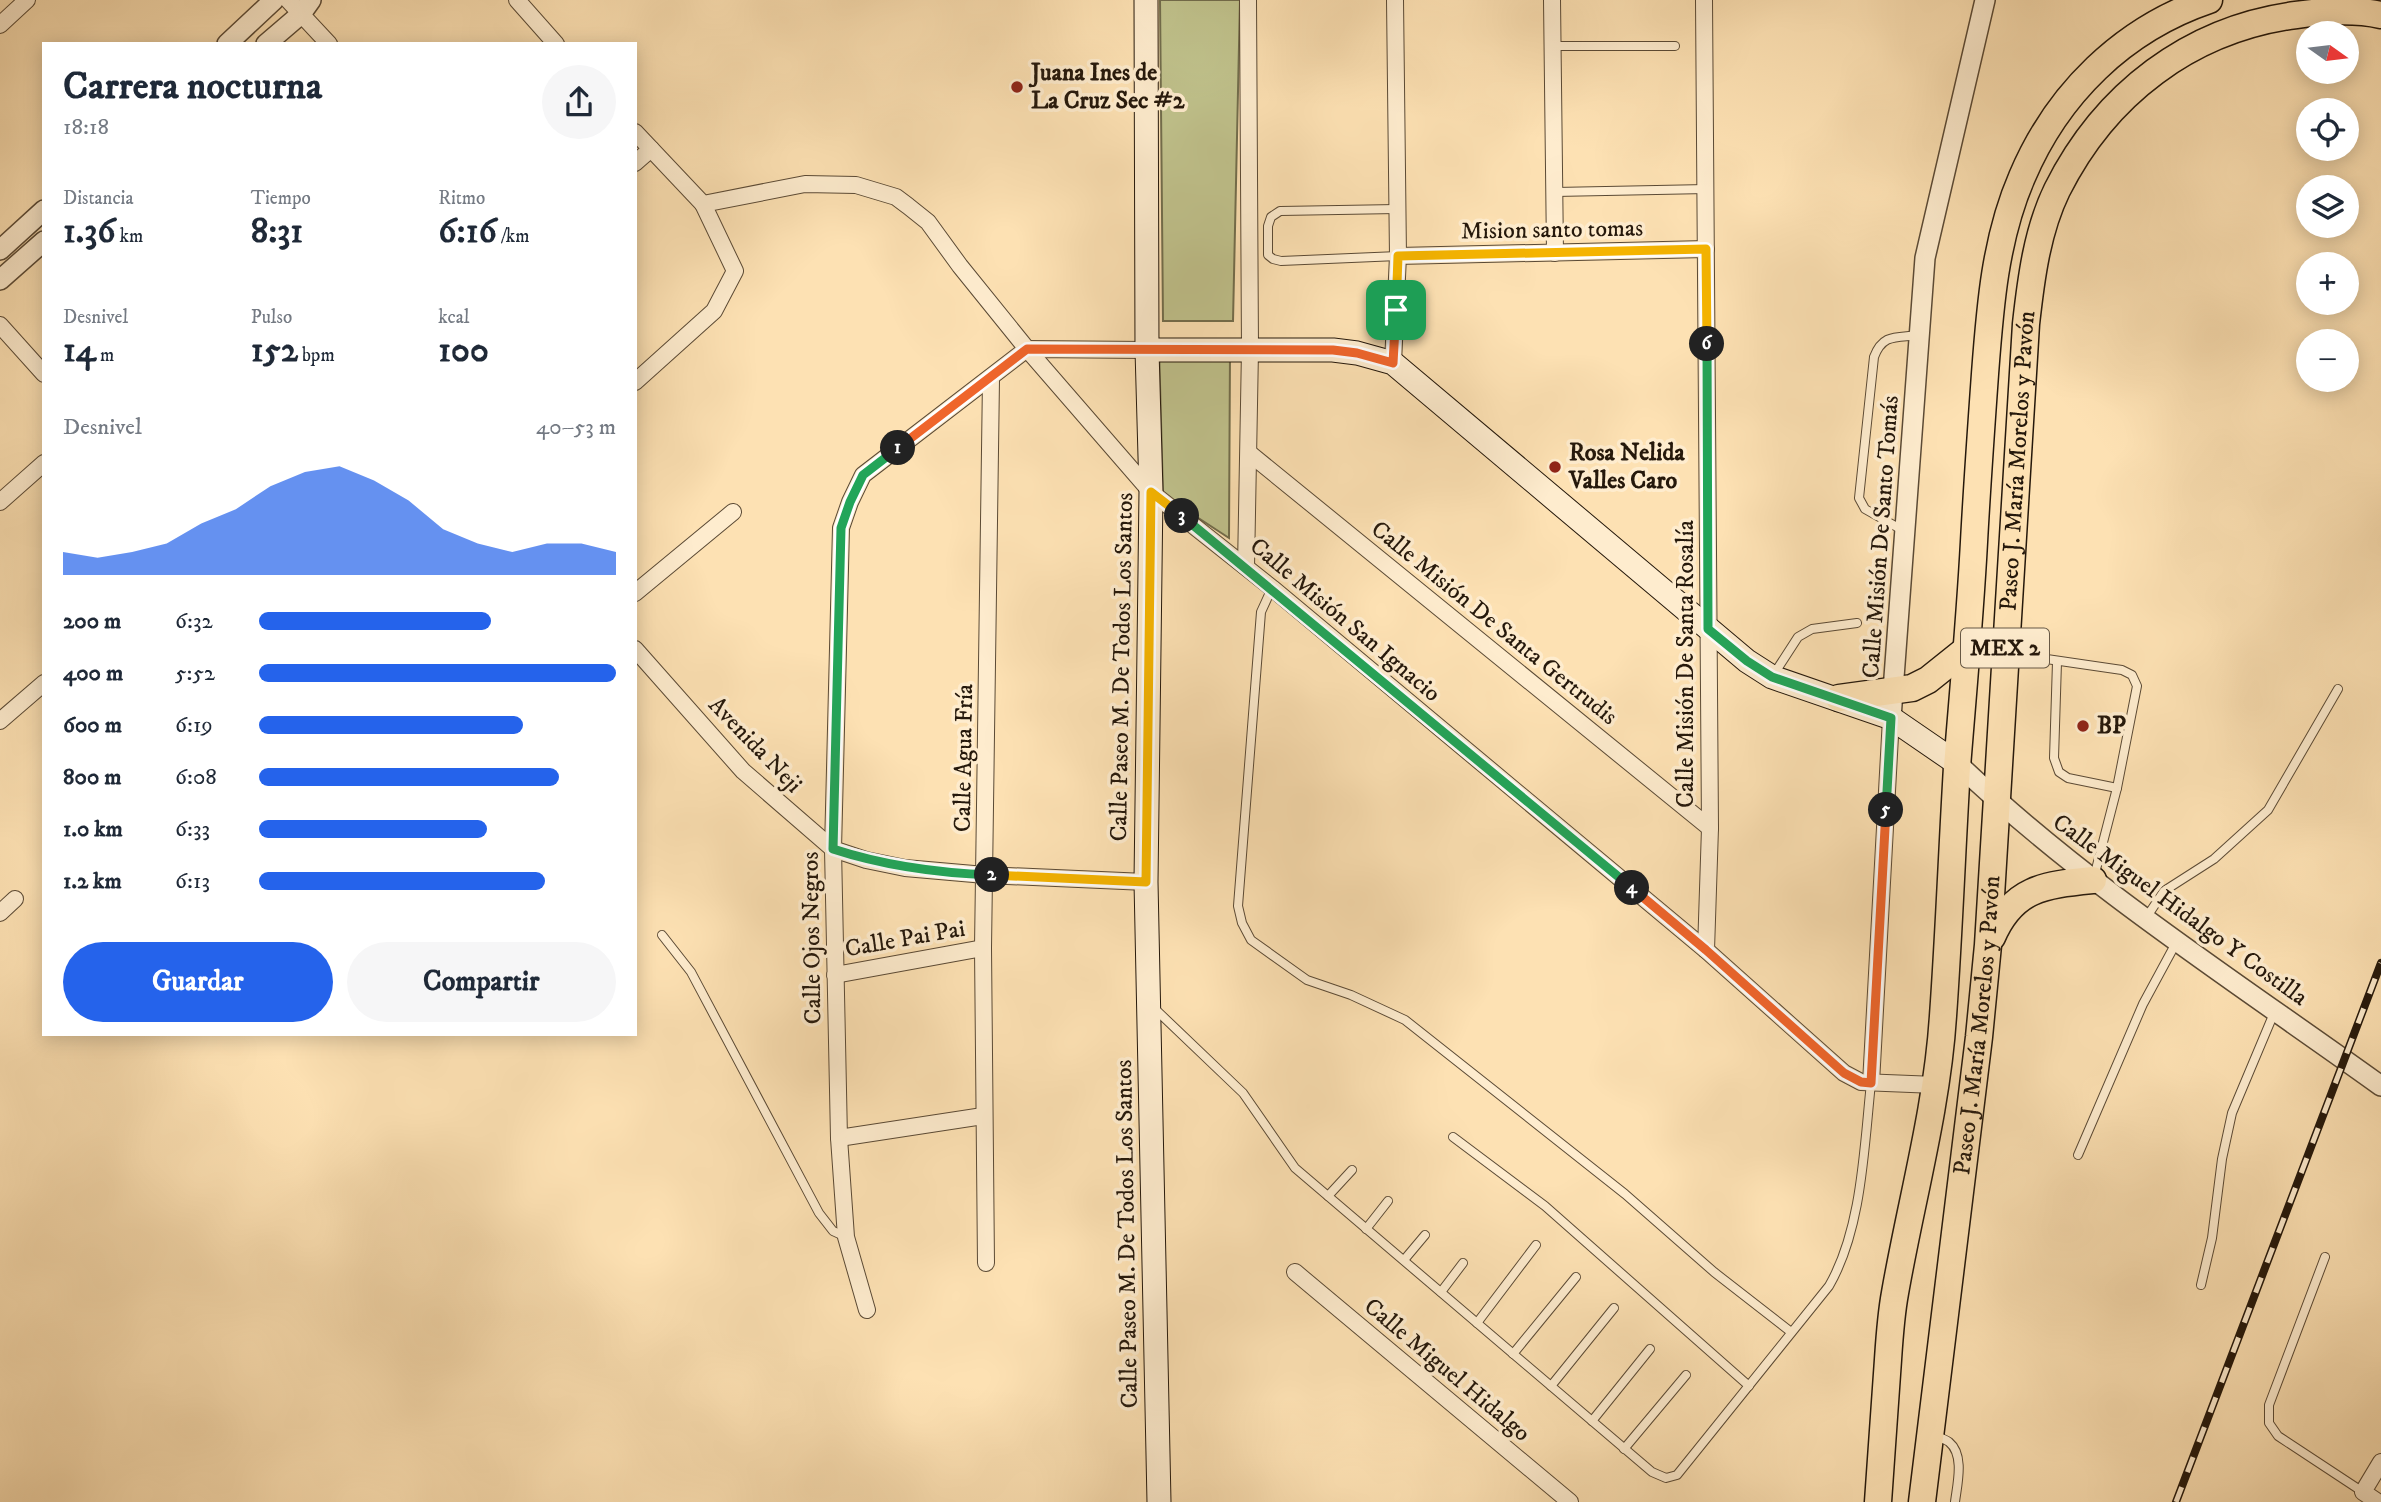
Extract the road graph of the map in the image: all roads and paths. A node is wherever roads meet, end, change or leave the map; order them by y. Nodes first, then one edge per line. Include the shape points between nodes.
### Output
1 (27, 0) edge
2 (274, 0) edge
3 (517, 0) edge
4 (1146, 0) edge
5 (1248, 0) edge
6 (1395, 0) edge
7 (1552, 0) edge
8 (1704, 0) edge
9 (2209, 0) edge
10 (300, 4) edge
11 (1980, 5) edge
12 (2381, 15) edge
13 (0, 25) edge
14 (228, 42) edge
15 (268, 42) edge
16 (327, 42) edge
17 (554, 42) edge
18 (1553, 46) junction
19 (1675, 46) dead end
20 (637, 134) edge
21 (650, 149) junction
22 (637, 161) edge
23 (1707, 189) junction
24 (1555, 192) junction
25 (703, 204) junction
26 (1397, 209) junction
27 (42, 212) edge
28 (42, 243) edge
29 (1706, 249) junction
30 (0, 250) edge
31 (1555, 253) junction
32 (1398, 256) junction
33 (0, 280) edge
34 (0, 325) edge
35 (1919, 335) junction
36 (1027, 349) junction
37 (1147, 349) junction
38 (1250, 350) junction
39 (1393, 363) junction
40 (42, 372) edge
41 (991, 379) junction
42 (637, 380) edge
43 (1249, 453) junction
44 (42, 465) edge
45 (1151, 492) junction
46 (0, 502) edge
47 (733, 512) dead end
48 (1906, 532) junction
49 (1246, 567) junction
50 (1272, 588) junction
51 (637, 591) edge
52 (1857, 623) dead end
53 (1708, 629) junction
54 (1968, 648) junction
55 (637, 651) edge
56 (2005, 653) junction
57 (2057, 662) junction
58 (1772, 677) junction
59 (42, 685) edge
60 (2339, 689) dead end
61 (1894, 691) junction
62 (1839, 698) junction
63 (1891, 718) junction
64 (0, 721) edge
65 (1958, 765) junction
66 (2117, 788) junction
67 (1998, 802) junction
68 (1710, 828) junction
69 (833, 849) junction
70 (985, 875) junction
71 (2093, 880) junction
72 (1146, 882) junction
73 (15, 899) dead end
74 (0, 913) edge
75 (2146, 918) junction
76 (662, 935) dead end
77 (2178, 940) junction
78 (1988, 945) junction
79 (983, 948) junction
80 (1706, 950) junction
81 (835, 975) junction
82 (1149, 1004) junction
83 (2276, 1010) junction
84 (1871, 1083) junction
85 (1936, 1085) junction
86 (2381, 1086) edge
87 (984, 1116) junction
88 (1453, 1137) dead end
89 (839, 1138) junction
90 (2078, 1155) dead end
91 (1352, 1170) dead end
92 (1328, 1196) junction
93 (1388, 1200) dead end
94 (1366, 1229) junction
95 (1425, 1235) dead end
96 (846, 1237) junction
97 (1536, 1245) dead end
98 (2325, 1257) dead end
99 (1404, 1260) junction
100 (1464, 1262) dead end
101 (986, 1263) dead end
102 (1295, 1272) dead end
103 (1576, 1277) dead end
104 (2201, 1285) dead end
105 (1441, 1292) junction
106 (1614, 1308) dead end
107 (867, 1310) dead end
108 (1477, 1323) junction
109 (1791, 1332) junction
110 (1650, 1349) dead end
111 (1513, 1354) junction
112 (1686, 1376) dead end
113 (1749, 1386) junction
114 (1551, 1387) junction
115 (1592, 1421) junction
116 (1931, 1434) junction
117 (1624, 1449) junction
118 (2381, 1462) edge
119 (2363, 1492) junction
120 (1159, 1502) edge
121 (1570, 1502) edge
122 (1878, 1502) edge
123 (1922, 1502) edge
124 (1955, 1502) edge
125 (2378, 1502) edge

1 - 13 street
2 - 14 street
3 - 17 street
4 - 37 main road, Calle Paseo M. De Todos Los Santos
5 - 38 street
6 - 26 street
7 - 18 street
8 - 23 street, Calle Misión De Santa Rosalía
9 - 54 highway, Paseo J. María Morelos y Pavón / MEX 2 via 2161,21 2096,67 2050,122 2021,178 2008,215 1991,298
10 - 15 street
10 - 16 street
11 - 35 street, Calle Misión De Santo Tomás via 1925,258
12 - 56 highway, Paseo J. María Morelos y Pavón / MEX 2 via 2308,13 2226,30 2169,60 2116,105 2084,141 2056,191 2032,274
18 - 19 lane
18 - 24 street
20 - 21 street
21 - 22 street
21 - 25 street
23 - 24 lane
23 - 29 street, Calle Misión De Santa Rosalía
24 - 31 street
25 - 36 street, Calle Misión San Ignacio via 805,184 856,186 895,197 928,222
25 - 42 street via 735,271 714,311
26 - 32 street
26 - 32 lane via 1280,211 1268,226 1268,255 1282,261
27 - 30 street
28 - 33 street
29 - 31 street, Mision santo tomas
29 - 53 street, Calle Misión De Santa Rosalía
31 - 32 street, Mision santo tomas
32 - 39 street
34 - 40 street
35 - 48 street, Calle Misión De Santo Tomás
35 - 48 lane via 1888,339 1879,344 1874,357 1859,498 1865,509
36 - 37 street
36 - 41 street
36 - 45 street, Calle Misión San Ignacio
37 - 38 main road
37 - 45 main road, Calle Paseo M. De Todos Los Santos
38 - 39 main road via 1333,350
38 - 43 street
39 - 53 main road
41 - 69 street, Calle Ojos Negros via 863,475 841,528
41 - 70 street, Calle Agua Fría
43 - 49 street
43 - 68 street, Calle Misión De Santa Gertrudis
44 - 46 street
45 - 49 street, Calle Misión San Ignacio
45 - 72 main road, Calle Paseo M. De Todos Los Santos
47 - 51 street
48 - 61 street, Calle Misión De Santo Tomás
49 - 50 street, Calle Misión San Ignacio
50 - 80 street, Calle Misión San Ignacio
50 - 109 lane via 1261,612 1238,905 1251,940 1307,980 1405,1020
52 - 58 lane via 1812,629 1798,637
53 - 58 main road
53 - 68 street, Calle Misión De Santa Rosalía
54 - 56 lane
54 - 61 highway via 1928,680
54 - 65 highway, Paseo J. María Morelos y Pavón / MEX 2
55 - 69 street, Avenida Neji via 743,771
56 - 57 lane
56 - 67 highway, Paseo J. María Morelos y Pavón / MEX 2
57 - 66 lane via 2054,758 2059,772
57 - 66 lane via 2122,670 2137,686
58 - 62 main road
59 - 64 street
60 - 75 lane via 2268,810 2214,859 2164,891
61 - 62 highway
61 - 63 street, Calle Misión De Santo Tomás
62 - 63 main road
63 - 65 main road
63 - 84 street, Calle Misión De Santo Tomás
65 - 67 street, Calle Miguel Hidalgo Y Costilla
65 - 85 highway, Paseo J. María Morelos y Pavón / MEX 2
66 - 71 lane
67 - 71 street, Calle Miguel Hidalgo Y Costilla
67 - 78 highway, Paseo J. María Morelos y Pavón / MEX 2
68 - 80 street, Calle Misión De Santa Rosalía
69 - 70 street, Avenida Neji via 905,868
69 - 81 street, Calle Ojos Negros
70 - 72 street, Avenida Neji
70 - 79 street, Calle Agua Fría
71 - 75 street, Calle Miguel Hidalgo Y Costilla
71 - 78 highway via 2039,888 2024,895 2004,914
72 - 82 main road, Calle Paseo M. De Todos Los Santos
73 - 74 street
75 - 77 street, Calle Miguel Hidalgo Y Costilla
76 - 96 lane via 691,972 819,1213 833,1231
77 - 83 street, Calle Miguel Hidalgo Y Costilla
77 - 90 lane via 2143,1004
78 - 116 highway, Paseo J. María Morelos y Pavón / MEX 2
79 - 81 street, Calle Pai Pai
79 - 87 street, Calle Agua Fría
80 - 84 street, Calle Misión San Ignacio via 1844,1073
81 - 89 street, Calle Ojos Negros
82 - 92 lane via 1243,1093 1295,1168
82 - 120 main road, Calle Paseo M. De Todos Los Santos
83 - 86 street, Calle Miguel Hidalgo Y Costilla
83 - 104 lane via 2232,1113
84 - 85 street, Calle Misión San Ignacio
84 - 109 lane via 1850,1238 1829,1286
85 - 122 highway, Paseo J. María Morelos y Pavón / MEX 2 via 1894,1296
87 - 89 street
87 - 101 street, Calle Agua Fría
88 - 113 lane via 1545,1206
89 - 96 street, Calle Ojos Negros
91 - 92 lane
92 - 94 lane
93 - 94 lane
94 - 99 lane
95 - 99 lane
96 - 107 street, Calle Ojos Negros
97 - 108 lane
98 - 119 lane via 2269,1405 2269,1423 2278,1436
99 - 105 lane
100 - 105 lane
102 - 121 street, Calle Miguel Hidalgo
103 - 111 lane
105 - 108 lane
106 - 114 lane
108 - 111 lane
109 - 113 lane
110 - 115 lane
111 - 114 lane
112 - 117 lane
113 - 117 lane via 1677,1475 1666,1478 1652,1472
114 - 115 lane
115 - 117 lane
116 - 123 highway, Paseo J. María Morelos y Pavón / MEX 2
116 - 124 lane via 1949,1441 1955,1450 1959,1466
118 - 119 street
119 - 125 street

